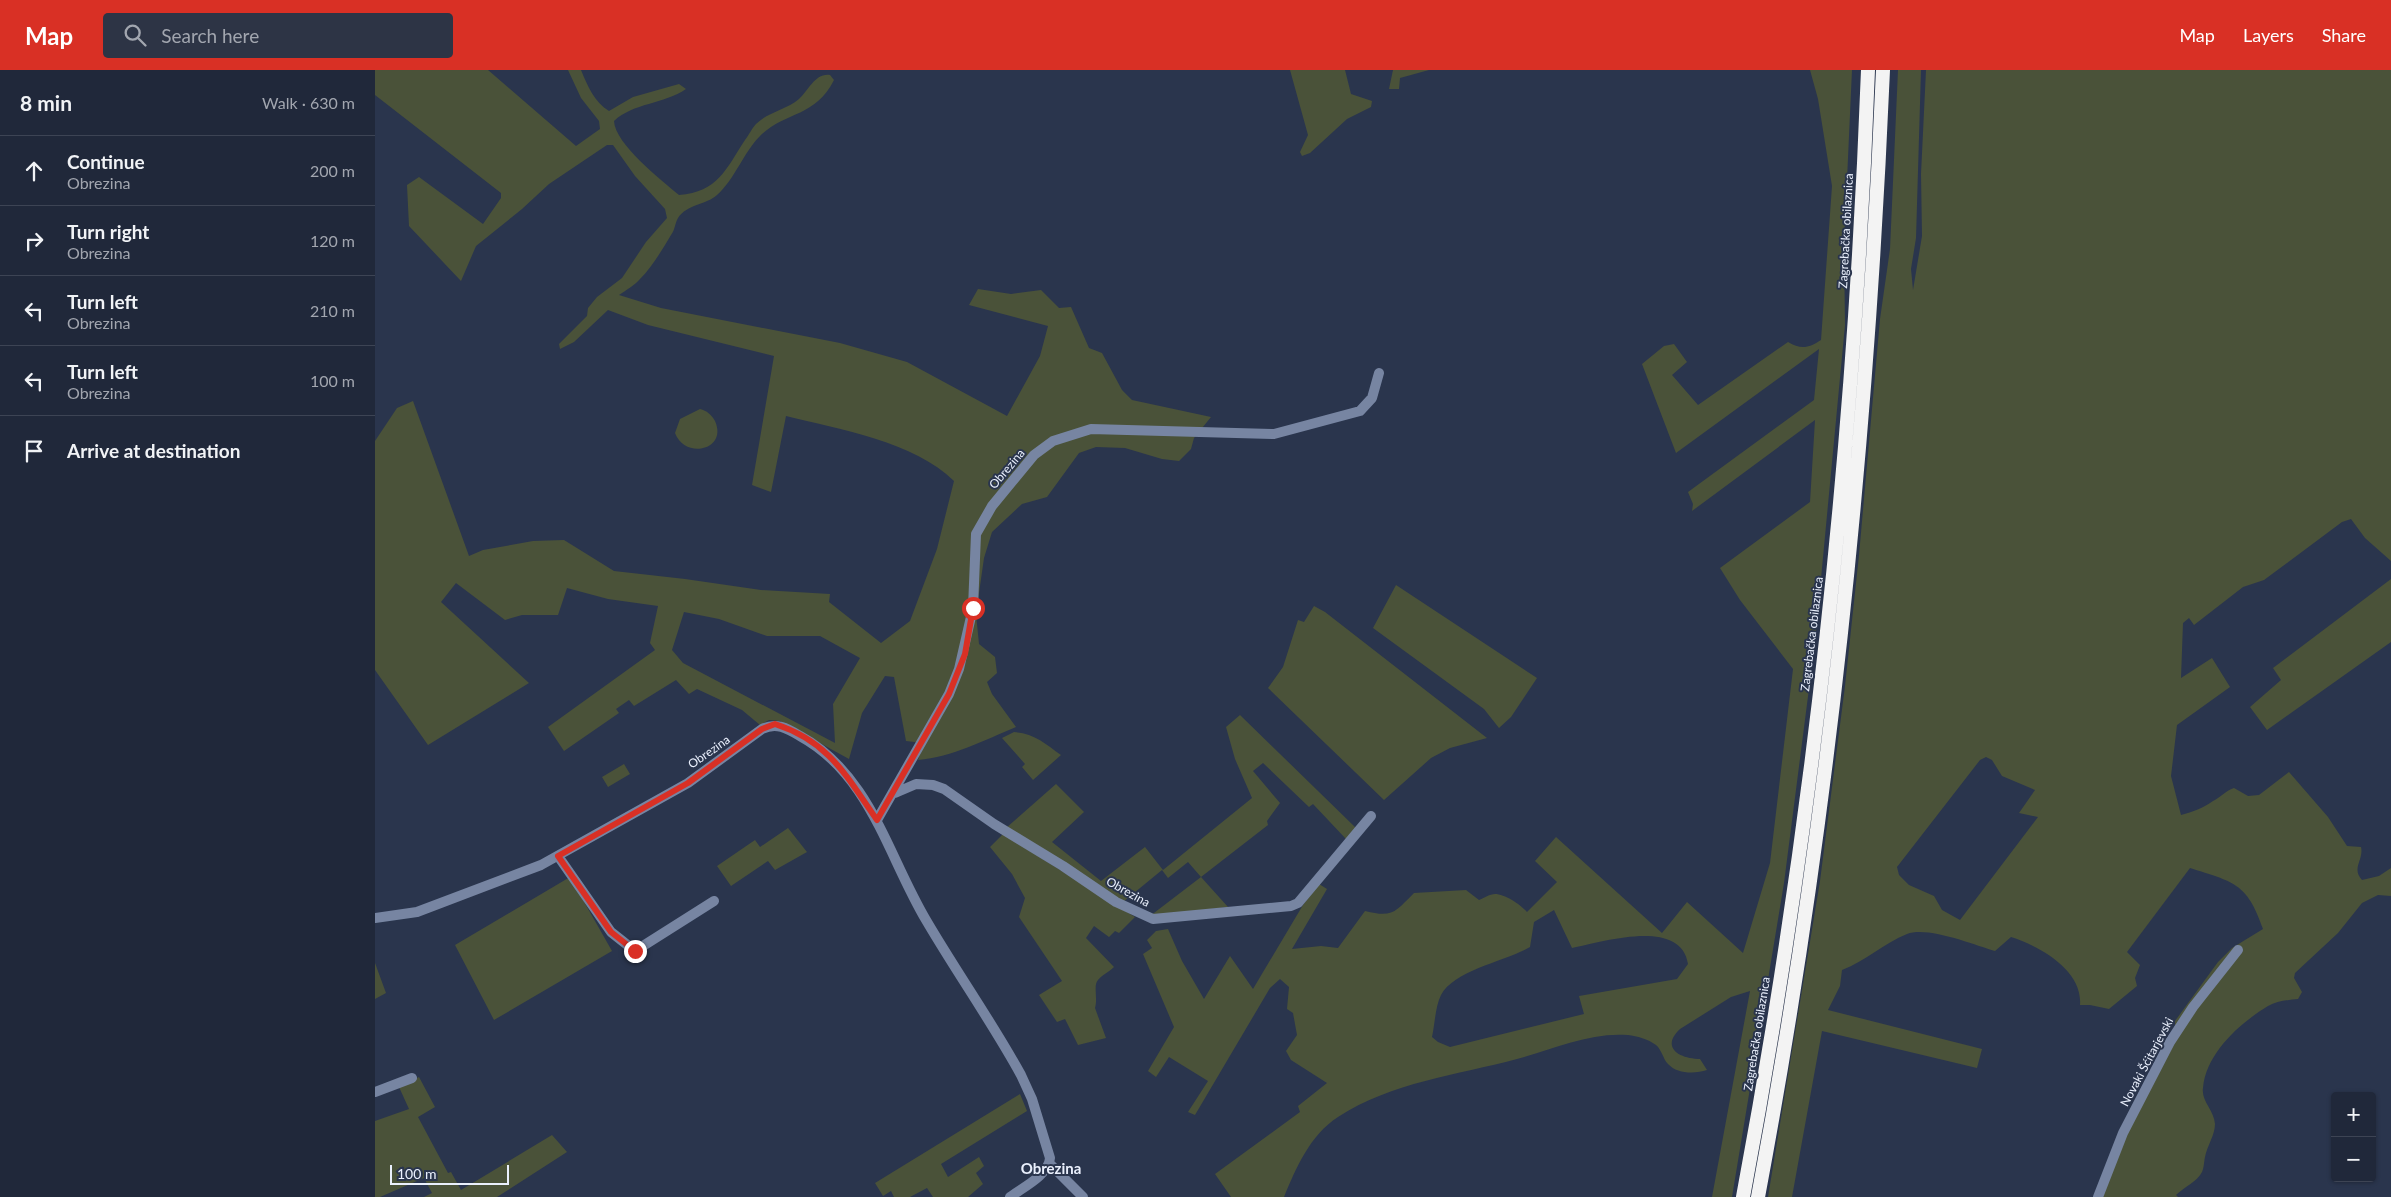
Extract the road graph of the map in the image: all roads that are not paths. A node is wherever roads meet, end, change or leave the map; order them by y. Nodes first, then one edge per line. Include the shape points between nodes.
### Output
1 (1869, 70) edge
2 (1883, 70) edge
3 (1379, 373) dead end
4 (894, 793) junction
5 (1371, 816) dead end
6 (877, 820) junction
7 (558, 856) junction
8 (715, 901) dead end
9 (375, 918) edge
10 (2238, 950) dead end
11 (412, 1078) dead end
12 (375, 1092) edge
13 (1050, 1164) junction
14 (1010, 1197) edge
15 (1083, 1197) edge
16 (1743, 1197) edge
17 (1758, 1197) edge
18 (2097, 1197) edge

1 - 16 highway, Zagrebačka obilaznica via 1856,312 1835,562 1800,852 1778,1001
2 - 17 highway via 1871,304 1850,562 1813,864
3 - 4 street, Obrezina via 1372,398 1360,411 1274,434 1091,429 1053,441 1034,455 992,506 976,534 973,608 965,654 949,694
4 - 5 street, Obrezina via 916,784 943,789 1116,902 1153,919 1240,912 1298,903
4 - 6 street, Obrezina
6 - 7 street, Obrezina via 830,755 775,724 762,729 688,783
6 - 13 street, Obrezina via 922,914 1021,1075 1032,1099
7 - 8 street via 611,932 635,951
7 - 9 street, Obrezina via 417,912
10 - 18 street, Novaki Šćitarjevski via 2170,1042 2123,1133
11 - 12 street
13 - 14 street
13 - 15 street

